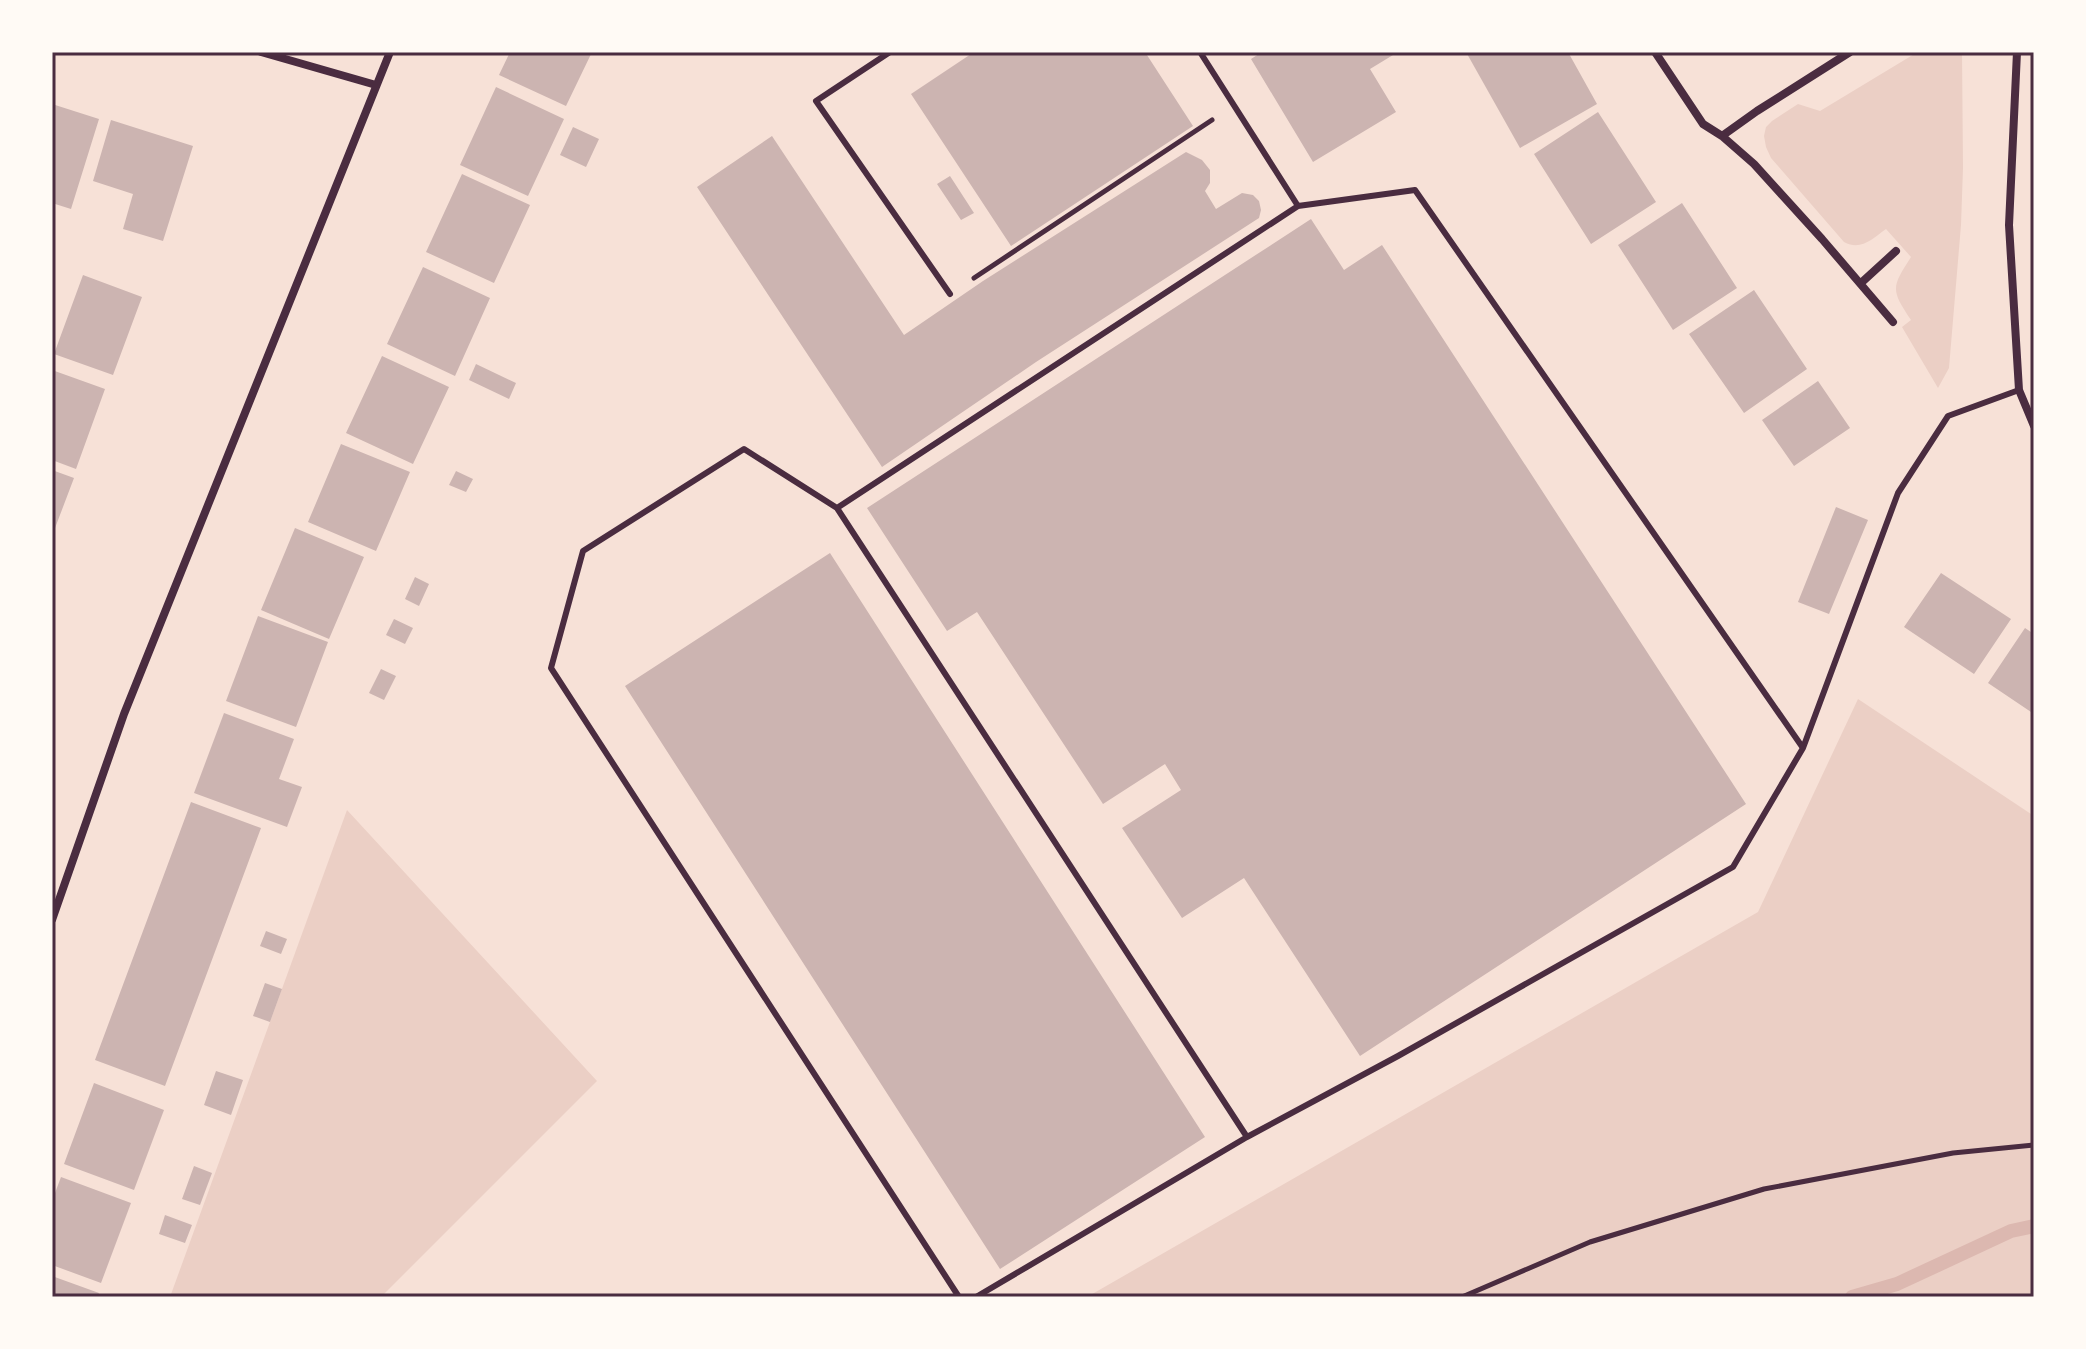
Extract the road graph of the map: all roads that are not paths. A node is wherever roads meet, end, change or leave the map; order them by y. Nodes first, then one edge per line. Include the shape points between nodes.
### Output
1 (261, 52) edge
2 (390, 52) edge
3 (890, 52) edge
4 (1200, 52) edge
5 (1655, 52) edge
6 (1850, 52) edge
7 (2017, 52) edge
8 (376, 85) junction
9 (1722, 136) junction
10 (1298, 206) junction
11 (1896, 251) dead end
12 (1861, 283) junction
13 (950, 294) road end
14 (1893, 322) dead end
15 (2019, 390) junction
16 (2034, 426) edge
17 (837, 508) junction
18 (1803, 748) junction
19 (52, 920) edge
20 (1247, 1137) junction
21 (959, 1297) edge
22 (976, 1297) edge

1 - 8 street
2 - 8 street
3 - 13 lane via 816,101
4 - 10 lane
5 - 9 street via 1703,124
6 - 9 street
7 - 15 street via 2009,225
8 - 19 street via 124,714
9 - 12 street via 1754,164
10 - 17 lane
10 - 18 lane via 1415,190
11 - 12 street
12 - 14 street
15 - 16 street
15 - 18 lane via 1948,416 1898,493
17 - 20 lane
17 - 21 lane via 744,449 583,551 551,668
18 - 20 lane via 1733,867
20 - 22 lane

